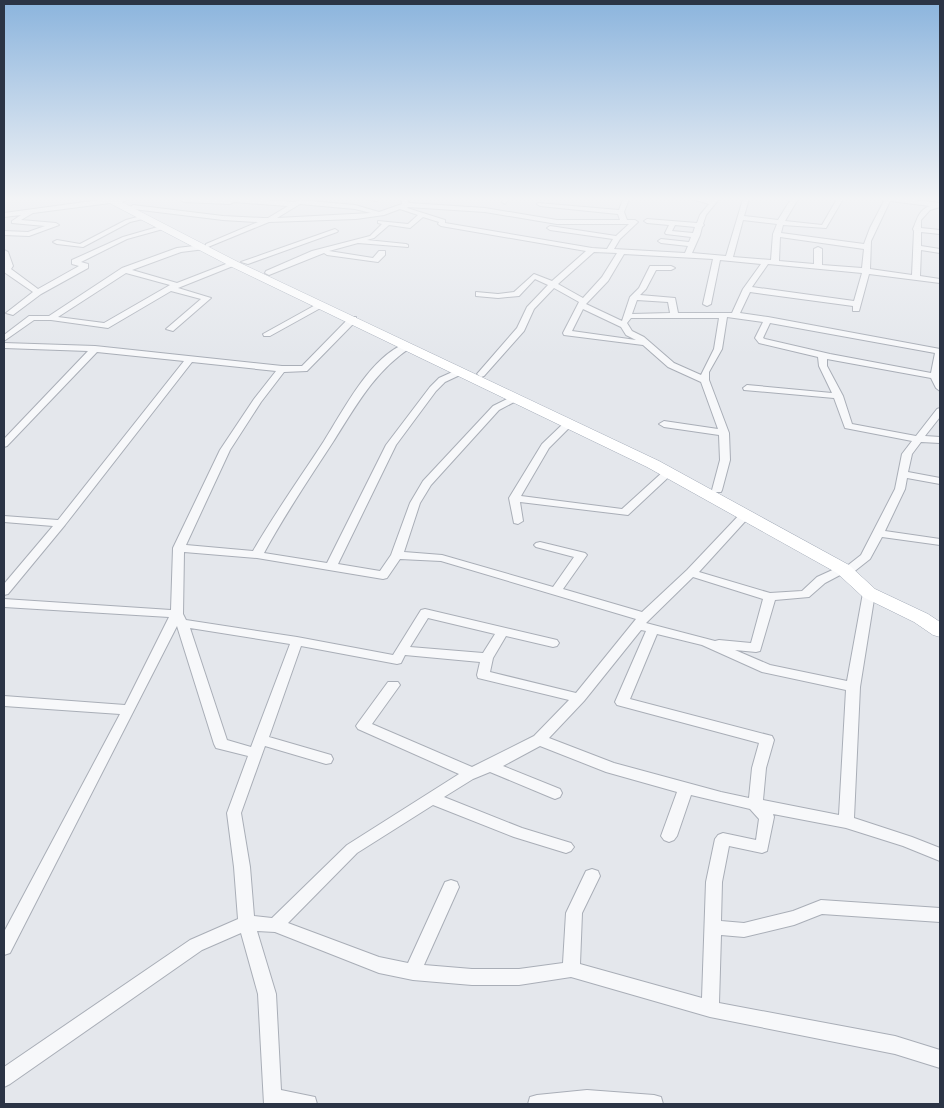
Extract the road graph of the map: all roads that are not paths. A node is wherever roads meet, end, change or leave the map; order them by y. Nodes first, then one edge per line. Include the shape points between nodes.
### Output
1 (99, 251) edge
2 (178, 251) edge
3 (215, 251) edge
4 (276, 251) edge
5 (325, 251) edge
6 (591, 251) edge
7 (598, 251) edge
8 (689, 251) edge
9 (732, 251) edge
10 (776, 251) edge
11 (818, 251) edge
12 (867, 251) edge
13 (917, 251) edge
14 (320, 252) junction
15 (608, 252) joint
16 (621, 252) junction
17 (4, 253) edge
18 (382, 253) dead end
19 (688, 255) junction
20 (717, 258) junction
21 (729, 260) junction
22 (240, 263) junction
23 (765, 263) junction
24 (776, 263) junction
25 (6, 267) edge
26 (818, 267) junction
27 (671, 268) dead end
28 (125, 270) junction
29 (866, 271) junction
30 (269, 273) junction
31 (916, 278) junction
32 (940, 281) edge
33 (285, 284) junction
34 (553, 284) junction
35 (174, 286) junction
36 (747, 289) junction
37 (38, 292) junction
38 (479, 294) dead end
39 (634, 298) junction
40 (582, 303) junction
41 (708, 304) dead end
42 (322, 305) junction
43 (7, 312) edge
44 (674, 314) junction
45 (723, 315) junction
46 (735, 315) junction
47 (628, 316) junction
48 (32, 318) junction
49 (51, 318) junction
50 (353, 320) junction
51 (768, 320) junction
52 (624, 325) junction
53 (170, 329) dead end
54 (267, 334) dead end
55 (4, 339) edge
56 (645, 343) junction
57 (4, 344) edge
58 (407, 346) junction
59 (95, 349) junction
60 (940, 351) edge
61 (822, 355) junction
62 (191, 358) junction
63 (282, 369) junction
64 (458, 372) junction
65 (481, 374) junction
66 (935, 376) junction
67 (705, 380) junction
68 (747, 388) dead end
69 (940, 388) edge
70 (838, 396) junction
71 (516, 398) junction
72 (940, 411) edge
73 (569, 423) junction
74 (664, 424) dead end
75 (724, 433) junction
76 (918, 438) junction
77 (940, 440) edge
78 (4, 444) edge
79 (669, 472) junction
80 (903, 474) junction
81 (940, 481) edge
82 (717, 490) junction
83 (514, 498) junction
84 (746, 514) junction
85 (4, 518) edge
86 (518, 521) dead end
87 (61, 523) junction
88 (877, 533) junction
89 (940, 542) edge
90 (540, 545) dead end
91 (179, 548) junction
92 (396, 555) junction
93 (257, 556) junction
94 (331, 566) junction
95 (845, 570) junction
96 (691, 572) junction
97 (4, 591) edge
98 (556, 591) junction
99 (869, 593) junction
100 (770, 596) junction
101 (4, 603) edge
102 (179, 618) junction
103 (645, 624) junction
104 (940, 626) edge
105 (503, 630) junction
106 (940, 631) edge
107 (297, 641) junction
108 (706, 642) junction
109 (553, 643) dead end
110 (401, 650) junction
111 (487, 658) junction
112 (393, 685) dead end
113 (853, 687) junction
114 (578, 698) junction
115 (4, 701) edge
116 (129, 710) junction
117 (539, 740) junction
118 (258, 746) junction
119 (326, 759) dead end
120 (490, 766) junction
121 (474, 774) junction
122 (686, 788) junction
123 (555, 793) dead end
124 (433, 799) junction
125 (754, 805) junction
126 (846, 822) junction
127 (669, 836) dead end
128 (566, 847) dead end
129 (940, 854) edge
130 (592, 876) dead end
131 (451, 887) dead end
132 (940, 916) edge
133 (246, 923) junction
134 (275, 926) junction
135 (714, 927) junction
136 (4, 948) edge
137 (571, 969) junction
138 (413, 972) junction
139 (710, 1009) junction
140 (940, 1059) edge
141 (4, 1078) edge
142 (273, 1101) edge
143 (308, 1104) edge
144 (537, 1104) edge
145 (654, 1104) edge

1 - 37 street via 75,262 85,266
2 - 28 street
3 - 22 main road
4 - 22 street
5 - 14 street
6 - 34 street
7 - 15 street
8 - 19 street
9 - 21 street
10 - 24 street
11 - 26 street
12 - 29 street
13 - 31 street
14 - 18 street via 375,260
14 - 30 street
15 - 16 street
16 - 19 street
16 - 40 street via 594,294
17 - 25 street
19 - 20 street
20 - 21 street
20 - 41 street
21 - 23 street
22 - 30 main road
22 - 33 main road
22 - 35 street
23 - 24 street
23 - 36 street
24 - 26 street
25 - 37 street
26 - 29 street
27 - 39 street via 653,268
28 - 35 street
28 - 49 street
29 - 31 street
29 - 36 street via 857,306
30 - 33 main road
31 - 32 street
33 - 42 main road
33 - 65 main road
34 - 38 street via 534,276 516,294
34 - 40 street
34 - 65 street via 530,309 522,329
35 - 49 street via 105,326
35 - 53 street via 206,298
36 - 46 street
37 - 43 street
39 - 44 street via 672,300
39 - 47 street
40 - 52 street
40 - 56 street via 566,333
42 - 50 main road
42 - 54 street
43 - 48 street
44 - 45 street
44 - 47 street
45 - 46 street
45 - 67 street via 718,349 705,372
46 - 51 street
47 - 52 street
48 - 49 street
48 - 55 street
50 - 58 main road
50 - 63 street via 304,369
51 - 60 street
51 - 61 street via 759,340
52 - 56 street via 629,333
56 - 67 street via 671,365
57 - 59 street
58 - 64 main road
58 - 93 street via 391,355 356,394 280,512
59 - 62 street
59 - 78 street
60 - 66 street
61 - 66 street
61 - 70 street via 823,366
62 - 63 street
62 - 87 street
63 - 91 street via 225,450
64 - 71 main road
64 - 94 street via 433,389 391,445
65 - 82 main road
66 - 69 street
67 - 75 street
68 - 70 street
70 - 76 street via 848,426
71 - 73 main road
71 - 92 street via 496,408 427,483 415,503
72 - 76 street
73 - 79 main road
73 - 83 street via 545,446
74 - 75 street
75 - 82 street via 725,460
76 - 77 street
76 - 80 street via 907,454
79 - 83 street via 624,513
79 - 84 main road
80 - 81 street
80 - 88 street via 900,489
82 - 95 main road via 826,550
83 - 86 street
84 - 95 main road
84 - 96 street
85 - 87 street
87 - 97 street
88 - 89 street
88 - 95 street via 866,557
90 - 98 street via 581,555
91 - 93 street
91 - 102 street
92 - 94 street via 383,575
92 - 98 street via 442,558
93 - 94 street
95 - 99 main road
95 - 100 street via 821,580 805,594
95 - 104 main road
96 - 100 street
96 - 103 street
98 - 103 street
99 - 106 main road
99 - 113 street
100 - 108 street via 756,648
101 - 102 street
102 - 107 street
102 - 116 street
102 - 118 street via 221,744
103 - 108 street
103 - 114 street
103 - 125 street via 622,702 767,740
105 - 109 street
105 - 110 street via 426,613
105 - 111 street
107 - 110 street via 397,660
107 - 118 street
108 - 113 street via 767,669
110 - 111 street
111 - 114 street via 483,675
112 - 121 street via 363,726
113 - 126 street
114 - 117 street
115 - 116 street
116 - 136 street
117 - 120 street
117 - 122 street via 611,768
118 - 119 street
118 - 133 street via 234,813
120 - 121 street
120 - 123 street
121 - 124 street
122 - 125 street
122 - 127 street
124 - 128 street via 519,833
124 - 134 street via 352,849
125 - 126 street
125 - 135 street via 767,817 762,847 723,840 714,882
126 - 129 street
130 - 137 street via 574,913
131 - 138 street
132 - 135 street via 821,907 794,918 744,930
133 - 134 street
133 - 141 street via 196,945
133 - 142 street via 267,994
134 - 138 street via 380,965
135 - 139 street
137 - 138 street via 510,977
137 - 139 street
139 - 140 street via 894,1045
142 - 143 street
144 - 145 street via 588,1099

